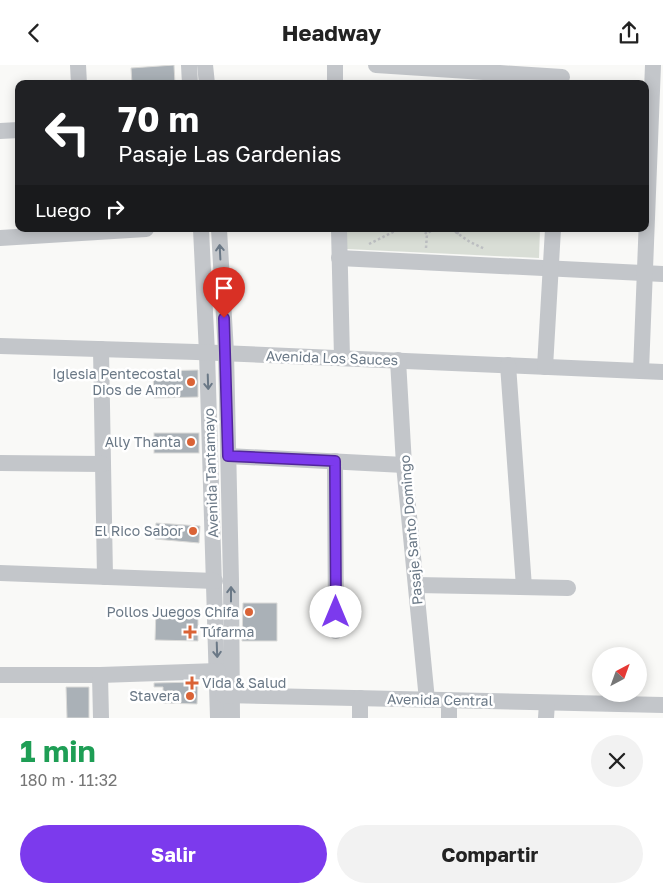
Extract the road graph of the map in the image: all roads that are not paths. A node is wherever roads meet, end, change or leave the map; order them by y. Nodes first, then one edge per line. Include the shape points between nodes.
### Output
1 (78, 65) edge
2 (189, 65) edge
3 (205, 65) edge
4 (335, 65) edge
5 (376, 65) edge
6 (654, 65) edge
7 (562, 75) edge
8 (79, 80) edge
9 (190, 80) edge
10 (207, 80) edge
11 (335, 80) edge
12 (658, 87) edge
13 (15, 130) edge
14 (0, 131) edge
15 (656, 168) edge
16 (78, 232) edge
17 (201, 232) edge
18 (219, 232) edge
19 (339, 232) edge
20 (553, 232) edge
21 (0, 238) edge
22 (340, 258) junction
23 (550, 269) junction
24 (645, 273) junction
25 (663, 274) edge
26 (0, 346) edge
27 (101, 349) junction
28 (207, 353) junction
29 (226, 353) junction
30 (342, 358) junction
31 (398, 360) junction
32 (508, 365) junction
33 (545, 367) junction
34 (641, 371) junction
35 (663, 372) edge
36 (228, 456) junction
37 (335, 461) junction
38 (0, 463) edge
39 (102, 464) junction
40 (404, 465) junction
41 (0, 573) edge
42 (105, 577) junction
43 (215, 581) junction
44 (416, 585) junction
45 (524, 587) junction
46 (568, 588) dead end
47 (336, 631) dead end
48 (218, 671) junction
49 (0, 675) edge
50 (100, 675) junction
51 (225, 695) junction
52 (360, 698) junction
53 (427, 700) junction
54 (449, 700) junction
55 (663, 705) edge
56 (546, 710) edge
57 (637, 711) edge
58 (101, 718) edge
59 (218, 718) edge
60 (232, 718) edge
61 (360, 718) edge
62 (449, 718) edge

1 - 8 street
2 - 9 street
3 - 10 street
4 - 11 street
5 - 7 street
6 - 12 street
12 - 15 street
13 - 14 street
15 - 24 street
16 - 21 street
17 - 28 street, Avenida Tantamayo
29 -> 18 street, Avenida Tantamayo
19 - 22 street
20 - 23 street
22 - 23 street
22 - 30 street
23 - 24 street
23 - 33 street
24 - 25 street
24 - 34 street
26 - 27 street, Avenida Los Sauces
27 - 28 street, Avenida Los Sauces
27 - 39 street
28 - 29 street, Avenida Los Sauces
28 -> 43 street, Avenida Tantamayo
29 - 30 street, Avenida Los Sauces
29 - 36 street, Avenida Tantamayo
30 - 31 street, Avenida Los Sauces
31 - 32 street, Avenida Los Sauces
31 - 40 street, Pasaje Santo Domingo
32 - 33 street, Avenida Los Sauces
32 - 45 street
33 - 34 street, Avenida Los Sauces
34 - 35 street, Avenida Los Sauces
36 - 37 street
51 -> 36 street, Avenida Tantamayo
37 - 40 street
37 - 47 street
38 - 39 street
39 - 42 street
40 - 44 street, Pasaje Santo Domingo
41 - 42 street
42 - 43 street
43 -> 48 street, Avenida Tantamayo
44 - 45 street
44 - 53 street, Pasaje Santo Domingo
45 - 46 street
48 - 50 street
48 - 51 street, Avenida Tantamayo
49 - 50 street
50 - 58 street
51 - 52 street, Avenida Central
51 - 59 street, Avenida Tantamayo
51 - 60 street, Avenida Tantamayo
52 - 53 street, Avenida Central
52 - 61 street
53 - 54 street, Avenida Central
54 - 56 street, Avenida Central
54 - 62 street
55 - 57 street, Avenida Central
56 - 57 street, Avenida Central

